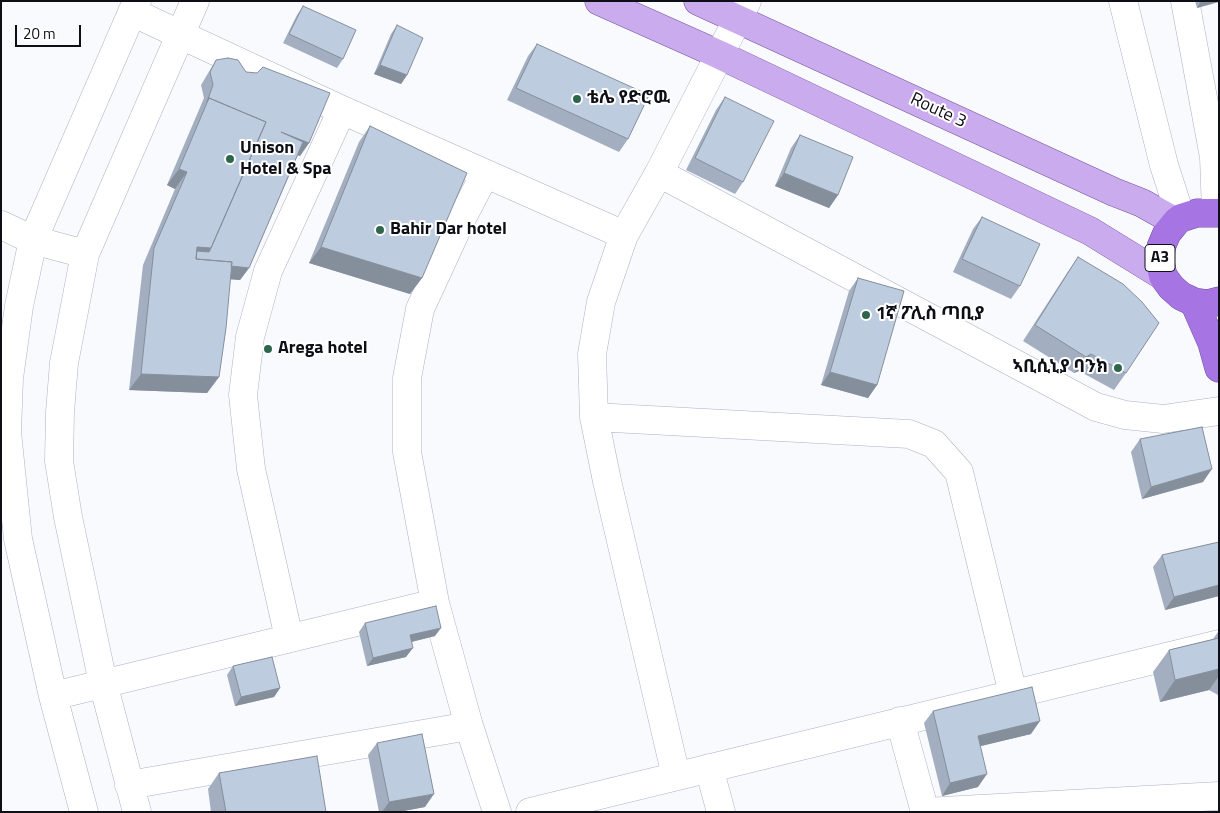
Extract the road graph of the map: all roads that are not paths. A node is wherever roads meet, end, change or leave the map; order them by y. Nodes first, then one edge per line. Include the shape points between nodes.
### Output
1 (195, 1) edge
2 (599, 1) edge
3 (698, 1) edge
4 (1123, 1) edge
5 (1185, 1) edge
6 (134, 7) edge
7 (742, 10) edge
8 (180, 35) junction
9 (720, 55) junction
10 (342, 110) junction
11 (659, 173) junction
12 (485, 174) junction
13 (1217, 213) edge
14 (1179, 220) junction
15 (1, 225) edge
16 (624, 235) junction
17 (33, 240) junction
18 (85, 254) junction
19 (1163, 276) junction
20 (1206, 302) edge
21 (1219, 368) edge
22 (1219, 411) edge
23 (594, 417) junction
24 (10, 541) edge
25 (435, 603) junction
26 (289, 638) junction
27 (1219, 644) edge
28 (103, 683) junction
29 (1012, 694) junction
30 (53, 696) junction
31 (900, 722) junction
32 (469, 726) junction
33 (709, 768) junction
34 (676, 776) junction
35 (129, 785) junction
36 (1219, 796) edge
37 (84, 812) edge
38 (137, 812) edge
39 (497, 812) edge
40 (530, 812) edge
41 (721, 812) edge
42 (925, 812) edge

1 - 8 street
2 - 9 main road
3 - 7 main road, Route 3
4 - 14 street
5 - 13 street via 1214,157
6 - 8 street
6 - 17 street
7 - 9 street
7 - 14 main road, Route 3 via 1114,192
8 - 10 street
8 - 18 street
9 - 11 street
9 - 19 main road via 1090,231
10 - 12 street
10 - 26 street via 268,271 250,337 243,395 251,469
11 - 16 street
11 - 22 street via 1096,407 1125,416 1163,419
12 - 16 street
12 - 25 street via 420,309 407,378 407,452
13 - 14 highway via 1198,213
14 - 19 highway, A3 via 1167,233 1161,247
15 - 17 street
16 - 23 street via 601,302 593,345
17 - 18 street
17 - 24 street via 18,306 9,378
18 - 28 street via 64,363 59,461
19 - 20 highway, A3 via 1181,296
20 - 21 highway, A3
23 - 29 street via 909,434 934,444 959,472
23 - 34 street
24 - 30 street
25 - 26 street
25 - 32 street
26 - 28 street
27 - 29 street
28 - 30 street
28 - 35 street
29 - 31 street
30 - 37 street
31 - 33 street
31 - 42 street
32 - 35 street
32 - 39 street
33 - 34 street
33 - 41 street
34 - 40 street
35 - 38 street
36 - 42 street

